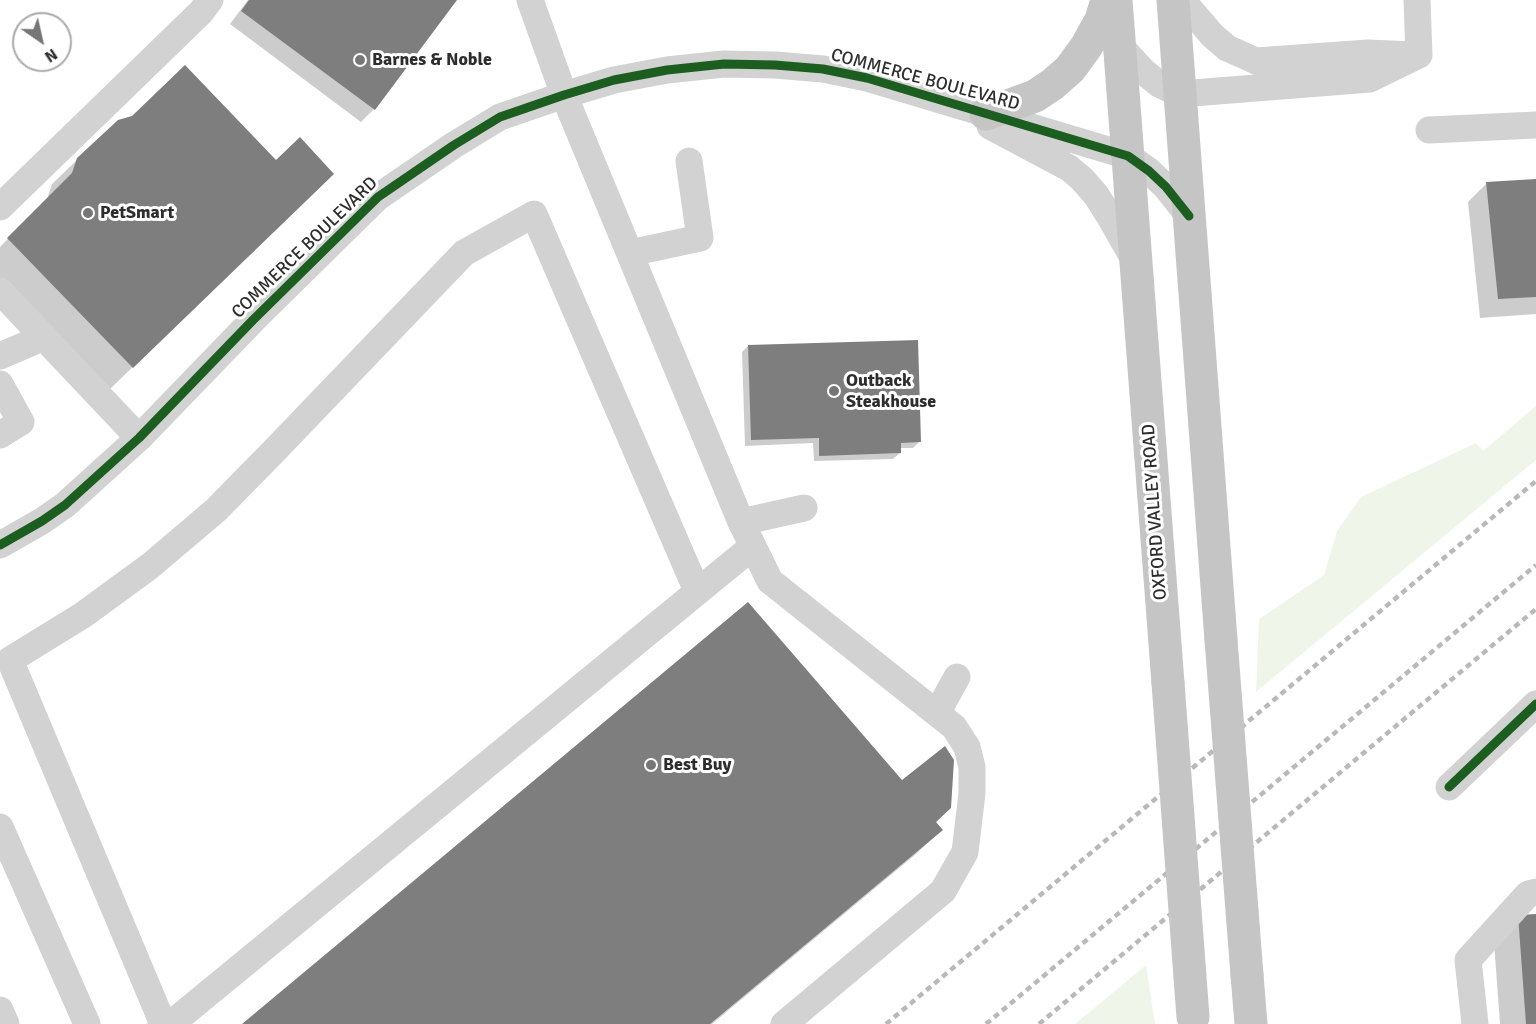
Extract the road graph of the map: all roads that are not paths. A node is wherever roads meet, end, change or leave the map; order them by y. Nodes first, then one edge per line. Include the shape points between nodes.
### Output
1 (210, 0) edge
2 (530, 0) edge
3 (1107, 0) edge
4 (1116, 0) edge
5 (1173, 0) edge
6 (1182, 0) edge
7 (1417, 0) edge
8 (1119, 45) junction
9 (1419, 55) junction
10 (1180, 94) junction
11 (564, 95) junction
12 (952, 105) junction
13 (986, 114) junction
14 (1536, 124) edge
15 (1429, 130) dead end
16 (1128, 156) junction
17 (689, 161) dead end
18 (0, 207) edge
19 (1189, 216) junction
20 (630, 253) junction
21 (1136, 261) junction
22 (0, 291) edge
23 (44, 337) junction
24 (0, 356) edge
25 (0, 384) edge
26 (0, 435) edge
27 (140, 438) junction
28 (804, 508) dead end
29 (741, 522) junction
30 (0, 545) edge
31 (752, 547) junction
32 (697, 591) junction
33 (957, 677) dead end
34 (1536, 704) edge
35 (937, 713) junction
36 (1449, 787) dead end
37 (0, 827) edge
38 (1536, 892) edge
39 (0, 1010) edge
40 (1194, 1020) edge
41 (6, 1024) edge
42 (87, 1024) edge
43 (162, 1024) edge
44 (784, 1024) edge
45 (1251, 1024) edge
46 (1475, 1024) edge

1 - 18 street
2 - 11 street
3 - 13 main road via 1101,20 1070,69 1035,96
4 - 8 main road, OXFORD VALLEY ROAD
5 - 10 main road
6 - 9 street via 1220,42 1256,61 1368,53
7 - 9 street
8 - 10 street via 1143,72
8 - 16 main road, OXFORD VALLEY ROAD
9 - 10 street via 1370,79
10 - 19 main road
11 - 12 street, COMMERCE BOULEVARD via 667,70 724,64 774,65 867,78
11 - 20 street
11 - 27 street, COMMERCE BOULEVARD via 500,117 378,197
12 - 13 street, COMMERCE BOULEVARD
12 - 21 street, COMMERCE BOULEVARD via 1069,168 1096,195
13 - 16 street, COMMERCE BOULEVARD
14 - 15 street
16 - 19 street, COMMERCE BOULEVARD via 1158,179
16 - 21 main road, OXFORD VALLEY ROAD
17 - 20 street via 700,238
19 - 45 main road, bridge
20 - 29 street
21 - 40 main road, OXFORD VALLEY ROAD, bridge
22 - 23 street
23 - 24 street
23 - 27 street
25 - 26 street via 21,422
27 - 30 street, COMMERCE BOULEVARD via 65,505
28 - 29 street
29 - 31 street
31 - 32 street
31 - 35 street via 770,582
32 - 43 street via 177,1019
32 - 43 street via 534,214 464,253 216,510 150,566 83,615 10,660
33 - 35 street
34 - 36 street
35 - 44 street via 954,727 967,747 972,767 965,852 943,891
37 - 42 street
38 - 46 street via 1527,894 1468,960
39 - 41 street

